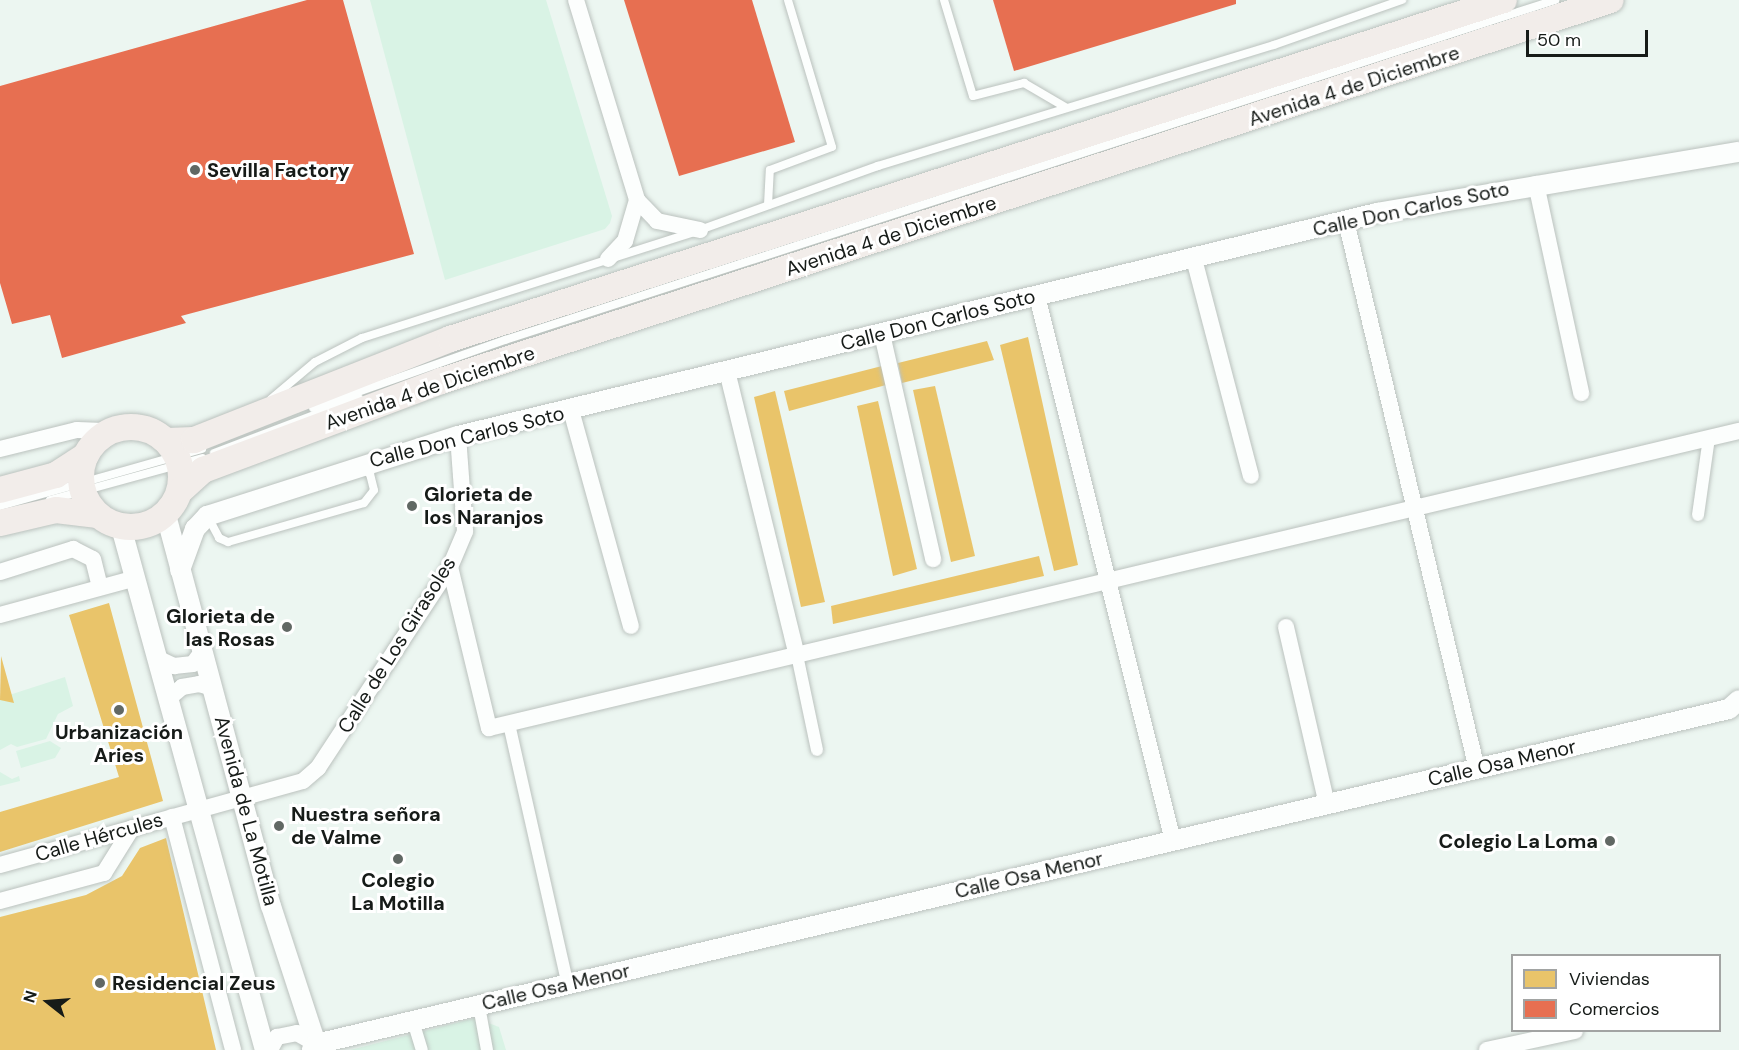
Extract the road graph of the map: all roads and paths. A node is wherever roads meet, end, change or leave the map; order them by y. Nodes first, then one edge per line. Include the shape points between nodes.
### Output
1 (576, 0) edge
2 (788, 0) edge
3 (944, 0) edge
4 (1402, 0) edge
5 (1504, 0) edge
6 (1555, 0) edge
7 (1579, 0) edge
8 (1611, 0) edge
9 (1065, 107) junction
10 (1739, 152) edge
11 (1536, 184) junction
12 (637, 200) junction
13 (768, 205) junction
14 (1347, 221) junction
15 (700, 230) junction
16 (608, 259) junction
17 (1194, 259) junction
18 (1037, 296) junction
19 (882, 334) junction
20 (727, 371) junction
21 (1581, 393) dead end
22 (571, 410) junction
23 (250, 417) junction
24 (110, 431) junction
25 (1739, 431) edge
26 (458, 436) junction
27 (1709, 438) junction
28 (0, 449) edge
29 (85, 456) junction
30 (177, 464) junction
31 (357, 465) junction
32 (1251, 476) dead end
33 (83, 488) junction
34 (0, 490) edge
35 (0, 506) edge
36 (1417, 508) junction
37 (0, 511) edge
38 (98, 515) junction
39 (166, 515) junction
40 (1698, 515) dead end
41 (207, 516) junction
42 (0, 523) edge
43 (121, 527) junction
44 (933, 559) dead end
45 (450, 567) junction
46 (180, 570) junction
47 (0, 572) edge
48 (136, 578) junction
49 (1107, 581) junction
50 (100, 587) junction
51 (0, 615) edge
52 (631, 626) dead end
53 (1286, 627) dead end
54 (204, 649) junction
55 (797, 655) junction
56 (159, 659) junction
57 (213, 688) junction
58 (169, 698) junction
59 (1739, 700) edge
60 (508, 724) junction
61 (818, 750) dead end
62 (1477, 769) junction
63 (244, 798) junction
64 (1327, 804) junction
65 (198, 810) junction
66 (172, 817) junction
67 (132, 828) junction
68 (1173, 841) junction
69 (0, 865) edge
70 (0, 901) edge
71 (568, 985) junction
72 (479, 1006) junction
73 (413, 1022) junction
74 (1570, 1032) edge
75 (314, 1048) edge
76 (233, 1050) edge
77 (265, 1050) edge
78 (270, 1050) edge
79 (422, 1050) edge
80 (488, 1050) edge
81 (1487, 1050) edge

1 - 12 street
2 - 13 lane via 832,147 770,170
3 - 9 lane via 973,96 1024,83
4 - 9 lane via 1274,45
5 - 23 main road, Avenida 4 de Diciembre via 450,339
6 - 30 lane via 506,340
7 - 30 lane via 441,369
8 - 30 main road, Avenida 4 de Diciembre via 441,381 203,470
9 - 13 lane
10 - 11 street, Calle Don Carlos Soto
11 - 14 street, Calle Don Carlos Soto
11 - 21 street
12 - 15 street via 657,221
12 - 16 street via 625,241
13 - 15 lane
14 - 17 street, Calle Don Carlos Soto
14 - 36 street
15 - 16 lane
16 - 23 lane via 362,338 315,362
17 - 18 street, Calle Don Carlos Soto
17 - 32 street
18 - 19 street, Calle Don Carlos Soto
18 - 49 street
19 - 20 street, Calle Don Carlos Soto
19 - 44 street
20 - 22 street, Calle Don Carlos Soto
20 - 55 street
22 - 26 street, Calle Don Carlos Soto
22 - 52 street
23 - 30 main road, Avenida 4 de Diciembre via 194,440
24 - 28 street via 76,430
24 - 29 main road
24 - 30 main road via 141,427
25 - 27 street
26 - 31 street, Calle Don Carlos Soto
26 - 45 street, Calle de Los Girasoles via 465,531
27 - 36 street
27 - 40 street
29 - 33 main road
29 - 34 main road via 56,475
30 - 33 lane
30 - 39 main road
31 - 41 street, Calle Don Carlos Soto
31 - 41 lane via 370,474 374,490 364,502 228,542 219,538
33 - 35 lane
33 - 37 lane
33 - 38 main road
36 - 49 street
36 - 62 street
38 - 42 main road via 57,510
38 - 43 main road
39 - 43 main road via 137,528
39 - 46 street, Avenida de La Motilla
41 - 46 street via 195,529
43 - 48 street
45 - 60 street via 489,728
45 - 63 street, Calle de Los Girasoles via 318,768 303,781
46 - 54 street, Avenida de La Motilla
47 - 50 street via 73,549 93,559
48 - 50 street
48 - 56 street
49 - 55 street
49 - 68 street
50 - 51 street
53 - 64 street
54 - 56 street via 193,664 174,666
54 - 57 street, Avenida de La Motilla
55 - 60 street
55 - 61 street
56 - 58 street
57 - 58 street via 199,684 182,687
57 - 63 street, Avenida de La Motilla
58 - 65 street
59 - 62 street, Calle Osa Menor via 1729,709
60 - 71 street
62 - 64 street, Calle Osa Menor
63 - 65 street, Calle de Los Girasoles
63 - 75 street, Avenida de La Motilla via 271,906
64 - 68 street, Calle Osa Menor
65 - 66 street, Calle Hércules
65 - 77 street
66 - 67 street, Calle Hércules
66 - 76 street
67 - 69 street, Calle Hércules
67 - 70 street via 104,873
68 - 71 street, Calle Osa Menor
71 - 72 street, Calle Osa Menor
72 - 73 street, Calle Osa Menor
72 - 80 street
73 - 75 street, Calle Osa Menor
73 - 79 street
74 - 81 street
75 - 78 street via 297,1033 277,1037

